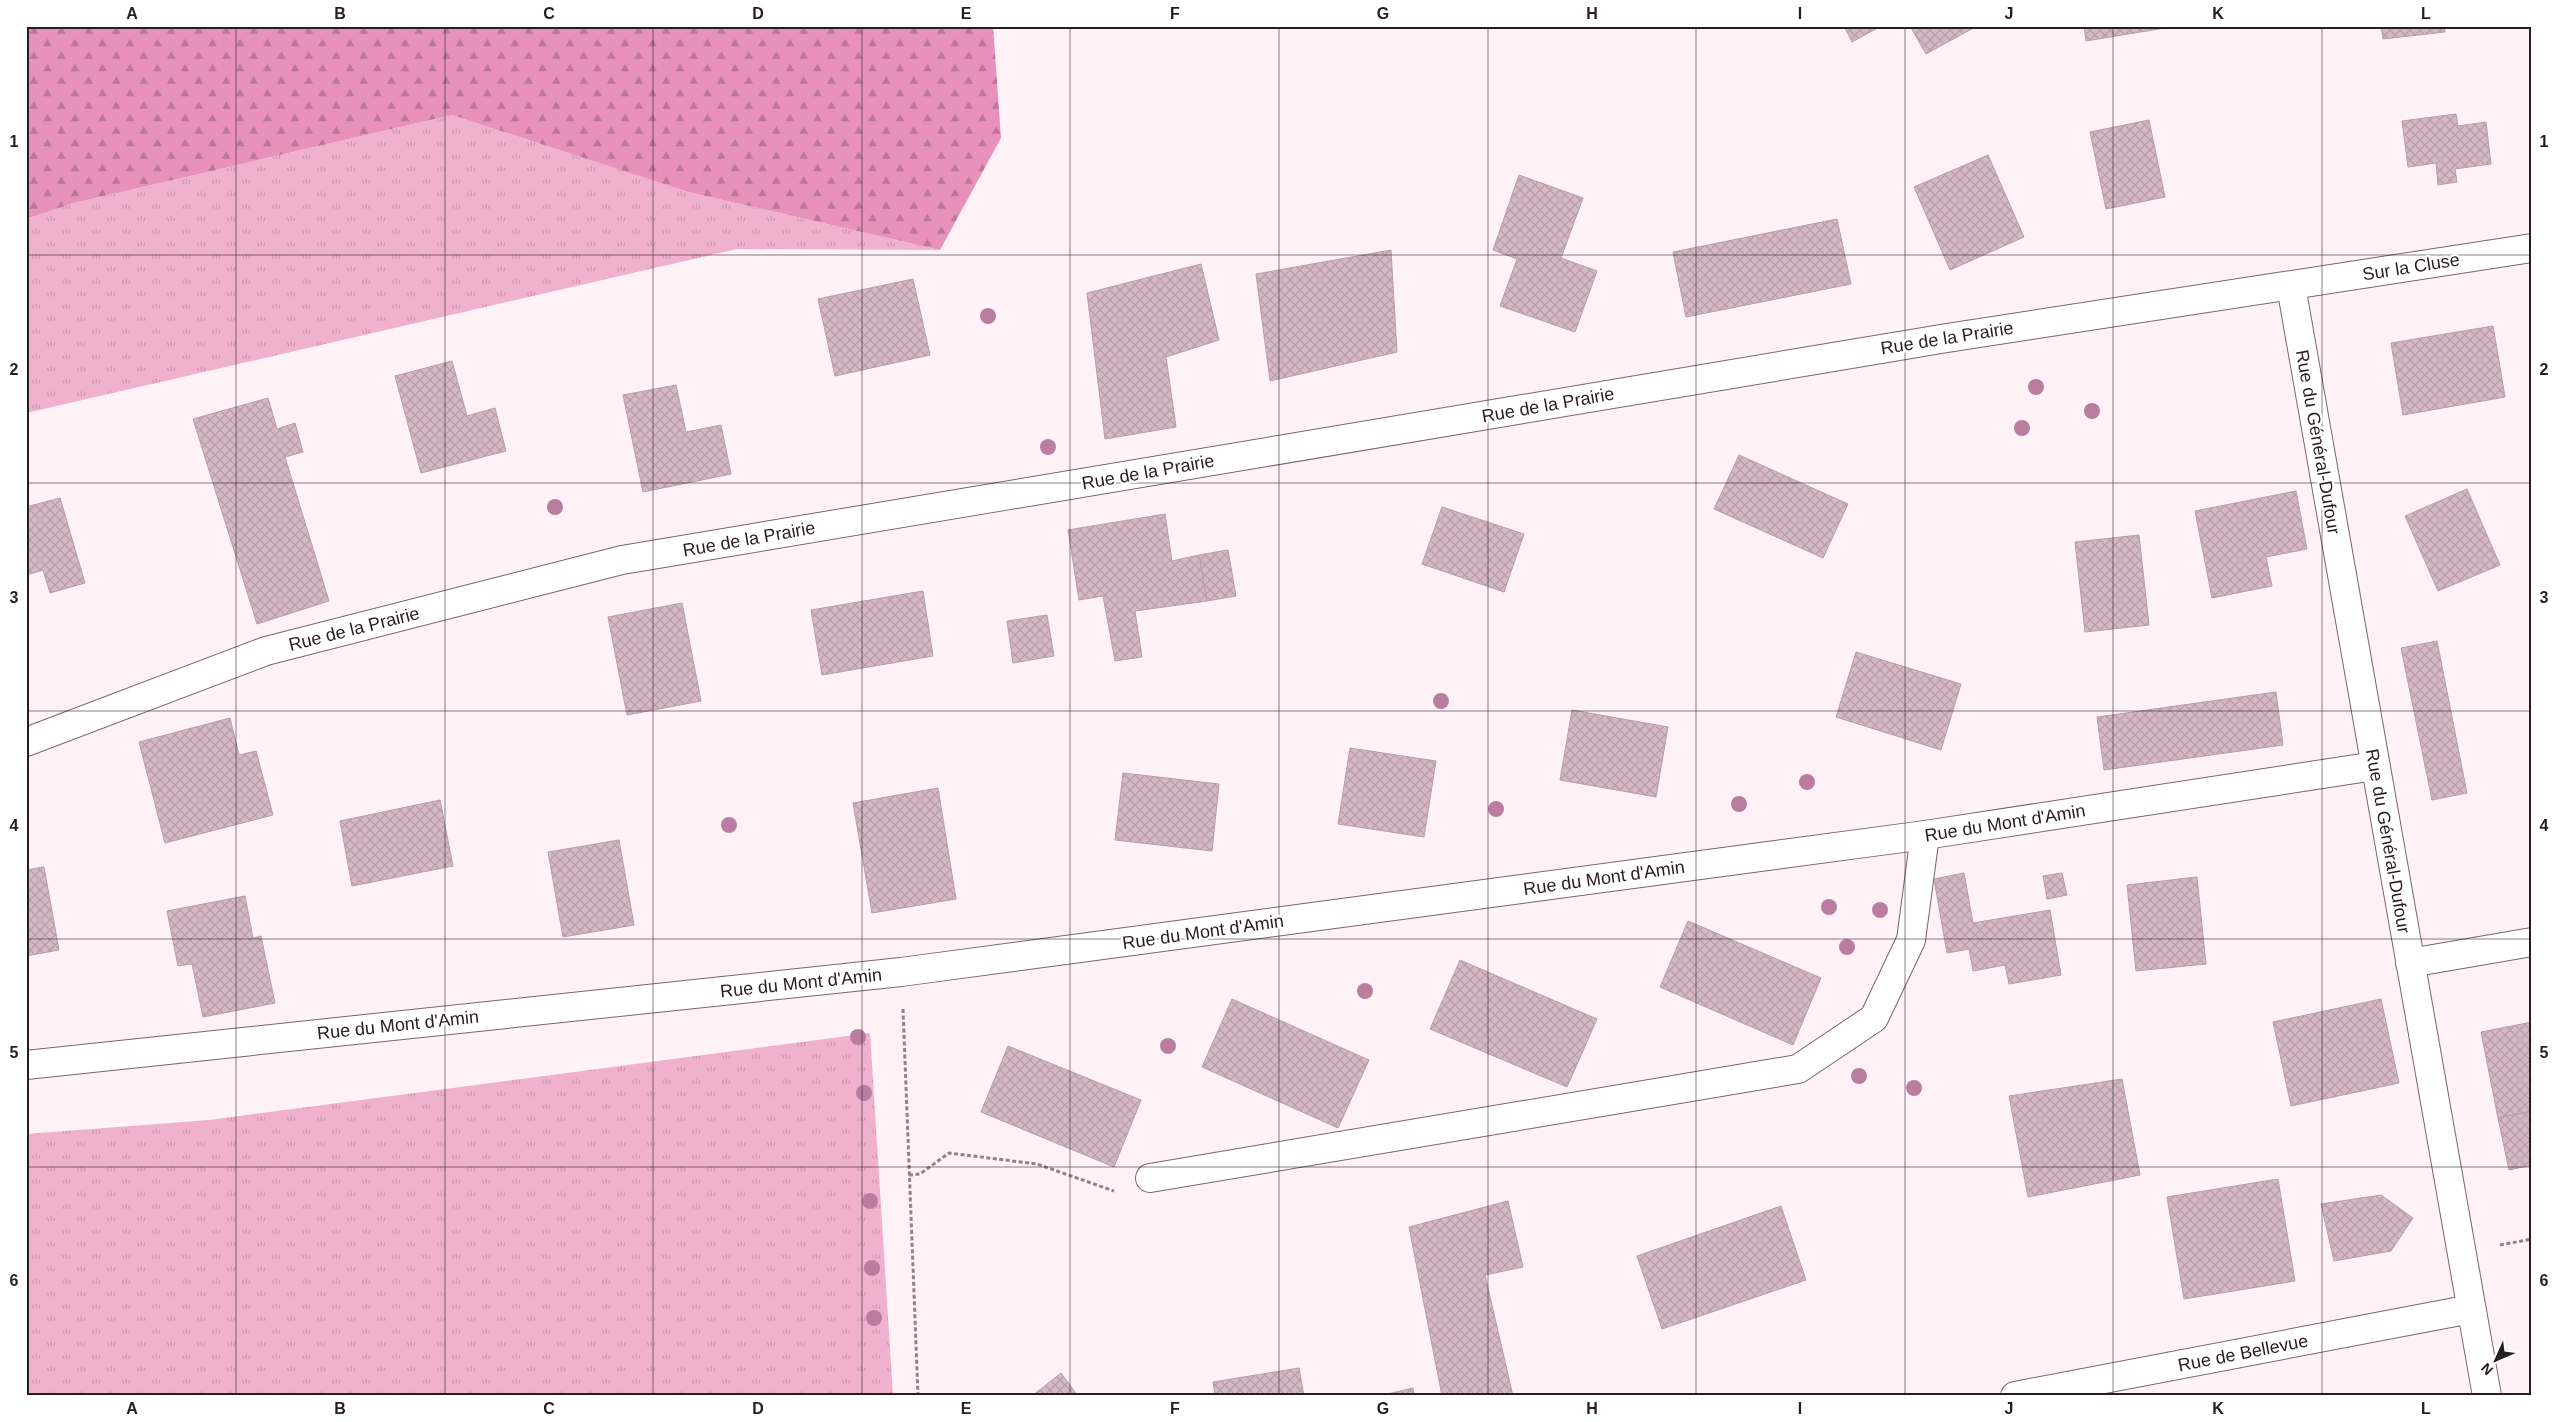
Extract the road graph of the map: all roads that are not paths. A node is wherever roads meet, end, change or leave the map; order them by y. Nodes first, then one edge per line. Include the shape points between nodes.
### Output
1 (2532, 248) edge
2 (2290, 286) junction
3 (26, 742) edge
4 (2375, 766) junction
5 (1925, 835) junction
6 (2532, 942) edge
7 (2410, 963) junction
8 (26, 1065) edge
9 (1150, 1178) road end
10 (2471, 1309) junction
11 (2015, 1396) edge
12 (2487, 1396) edge

1 - 2 street, Sur la Cluse
2 - 3 street, Rue de la Prairie via 1946,338 622,560 266,651
2 - 4 street, Rue du Général-Dufour
4 - 5 street, Rue du Mont d'Amin
4 - 7 street, Rue du Général-Dufour
5 - 8 street, Rue du Mont d'Amin via 901,972
5 - 9 street via 1911,940 1874,1018 1798,1069
6 - 7 street
7 - 10 street, Rue du Général-Dufour
10 - 11 street, Rue de Bellevue
10 - 12 street, Rue du Général-Dufour

